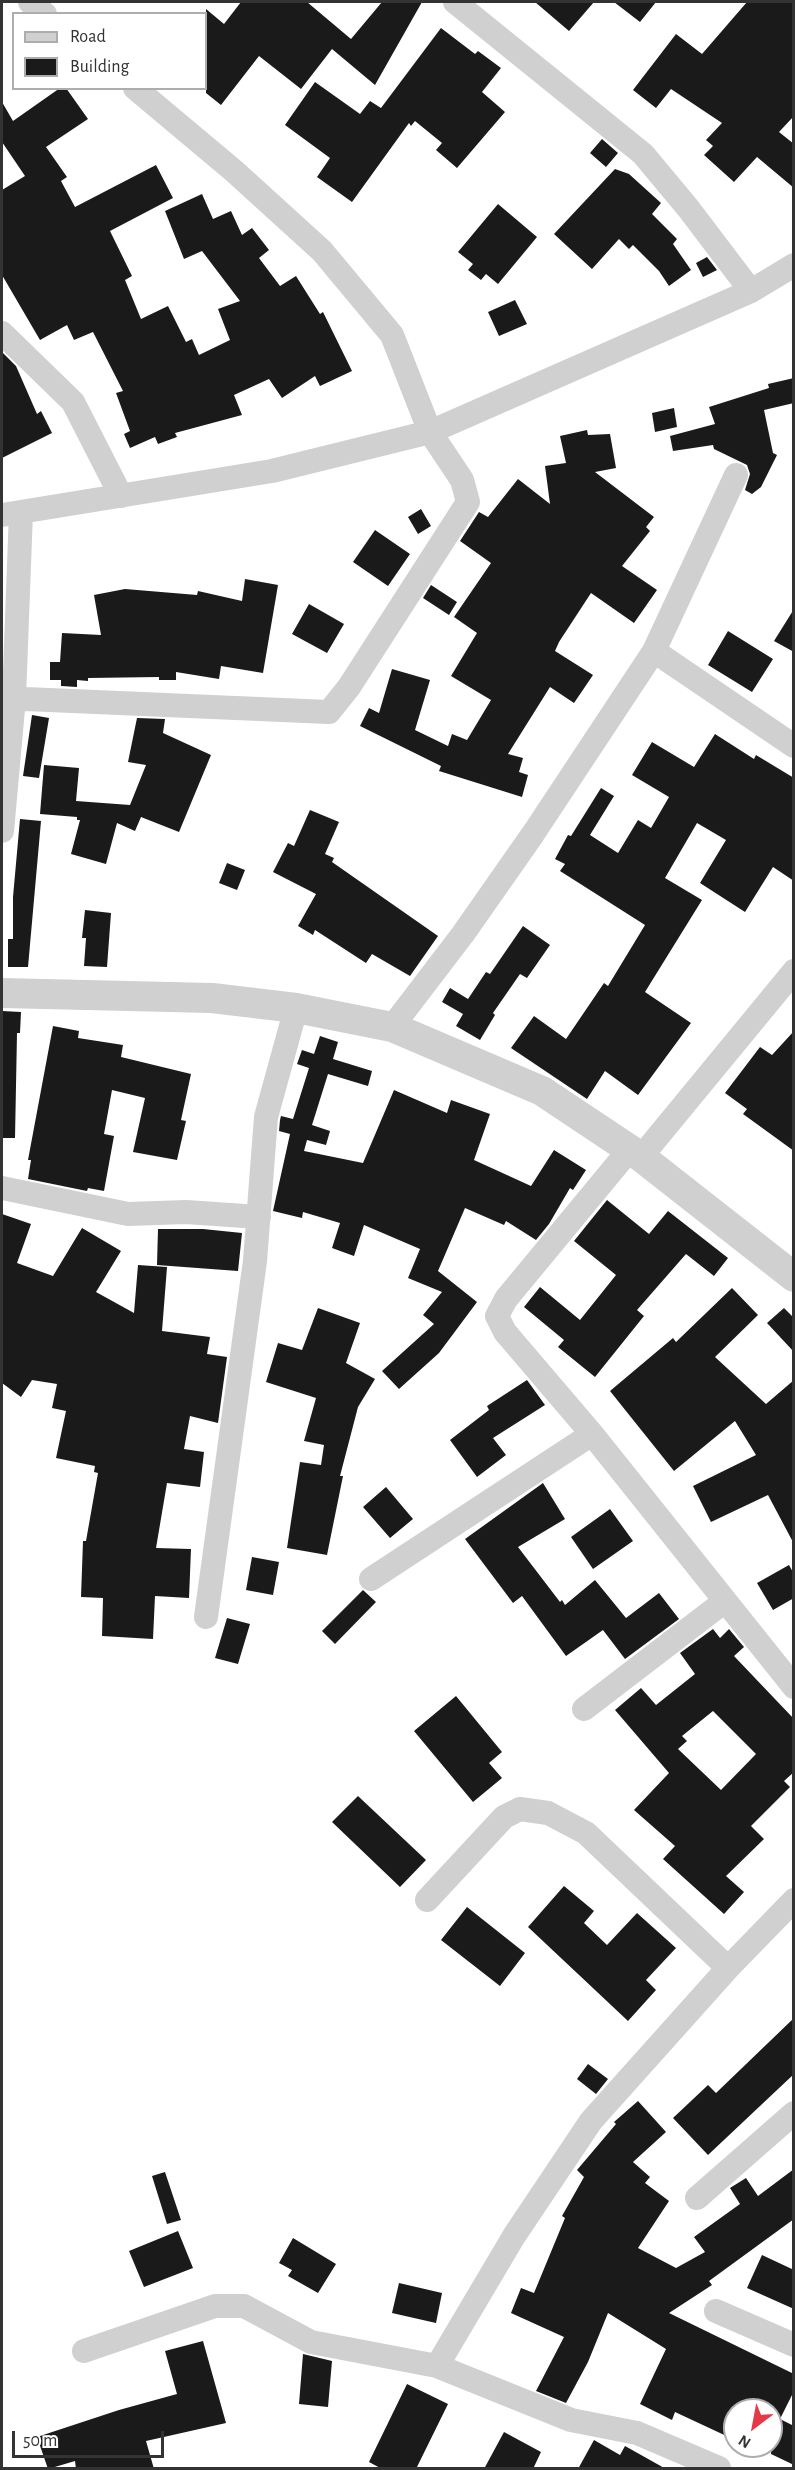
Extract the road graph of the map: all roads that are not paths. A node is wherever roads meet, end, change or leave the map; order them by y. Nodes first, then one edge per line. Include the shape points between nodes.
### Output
1 (30, 2) edge
2 (455, 2) edge
3 (42, 12) edge
4 (137, 90) edge
5 (794, 265) edge
6 (751, 291) junction
7 (2, 333) edge
8 (430, 432) junction
9 (736, 475) dead end
10 (121, 496) junction
11 (11, 513) edge
12 (654, 651) junction
13 (8, 698) edge
14 (794, 746) edge
15 (2, 831) edge
16 (794, 971) edge
17 (2, 993) edge
18 (296, 1008) junction
19 (392, 1027) junction
20 (635, 1153) junction
21 (2, 1188) edge
22 (259, 1217) junction
23 (794, 1277) edge
24 (592, 1434) junction
25 (371, 1579) dead end
26 (724, 1601) junction
27 (206, 1617) dead end
28 (794, 1687) edge
29 (584, 1709) dead end
30 (427, 1900) dead end
31 (794, 1900) edge
32 (728, 1968) junction
33 (794, 2113) edge
34 (696, 2198) dead end
35 (716, 2312) dead end
36 (794, 2345) edge
37 (84, 2351) dead end
38 (438, 2366) junction
39 (719, 2469) edge

1 - 3 street
2 - 6 street via 643,154
4 - 8 street via 322,251 392,335
5 - 6 street
6 - 8 street
7 - 10 street via 74,402
8 - 10 street via 272,471
8 - 13 street via 462,480 468,502 329,712
9 - 12 street
10 - 11 street
11 - 13 street
12 - 14 street
12 - 19 street via 533,834
13 - 15 street
16 - 20 street
17 - 18 street via 212,998
18 - 19 street
18 - 22 street via 266,1117
19 - 20 street via 542,1091
20 - 23 street
20 - 24 street via 506,1299 496,1316 505,1332
21 - 22 street via 128,1214 186,1212
22 - 27 street
24 - 25 street
24 - 26 street
26 - 28 street
26 - 29 street
30 - 32 street via 504,1817 520,1809 548,1813 586,1833
31 - 32 street
32 - 38 street via 591,2121 514,2236
33 - 34 street
35 - 36 street
37 - 38 street via 215,2306 244,2306 311,2342
38 - 39 street via 571,2420 637,2433

